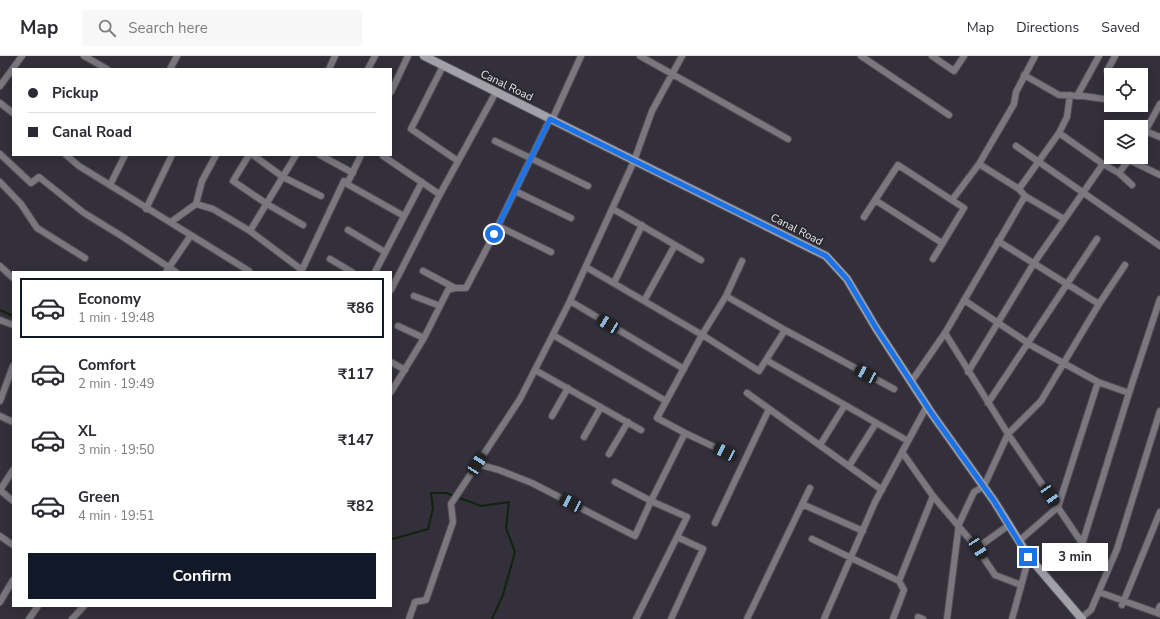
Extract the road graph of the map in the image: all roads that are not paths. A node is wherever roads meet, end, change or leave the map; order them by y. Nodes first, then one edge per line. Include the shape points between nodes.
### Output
1 (22, 56) edge
2 (84, 56) edge
3 (177, 56) edge
4 (335, 56) edge
5 (375, 56) edge
6 (408, 56) edge
7 (424, 56) edge
8 (581, 56) edge
9 (640, 56) edge
10 (682, 56) edge
11 (861, 56) edge
12 (873, 56) edge
13 (932, 56) edge
14 (964, 56) edge
15 (1035, 56) edge
16 (1099, 56) edge
17 (1115, 56) edge
18 (869, 62) junction
19 (443, 66) junction
20 (13, 68) edge
21 (105, 68) edge
22 (171, 68) edge
23 (329, 68) edge
24 (369, 68) edge
25 (1109, 68) edge
26 (12, 70) edge
27 (672, 73) junction
28 (1024, 75) junction
29 (0, 86) edge
30 (392, 90) edge
31 (496, 92) junction
32 (1070, 95) junction
33 (1077, 96) junction
34 (1104, 99) edge
35 (0, 102) edge
36 (1160, 104) edge
37 (12, 112) edge
38 (949, 115) dead end
39 (551, 119) junction
40 (1148, 126) edge
41 (1058, 133) junction
42 (1148, 133) edge
43 (1160, 137) edge
44 (788, 139) dead end
45 (495, 141) dead end
46 (1016, 146) dead end
47 (0, 154) edge
48 (67, 156) edge
49 (125, 156) edge
50 (172, 156) edge
51 (215, 156) edge
52 (248, 156) edge
53 (254, 156) edge
54 (295, 156) edge
55 (322, 156) edge
56 (360, 156) edge
57 (383, 156) edge
58 (531, 158) junction
59 (458, 161) junction
60 (634, 161) junction
61 (1039, 161) junction
62 (978, 164) junction
63 (1103, 164) junction
64 (1126, 164) edge
65 (1139, 164) edge
66 (352, 173) junction
67 (1119, 173) junction
68 (1160, 175) edge
69 (283, 177) junction
70 (0, 182) edge
71 (422, 182) junction
72 (347, 184) junction
73 (110, 185) junction
74 (1132, 185) dead end
75 (588, 186) dead end
76 (1019, 189) junction
77 (515, 190) junction
78 (1083, 192) junction
79 (440, 194) junction
80 (322, 196) dead end
81 (1025, 196) junction
82 (875, 200) junction
83 (952, 200) junction
84 (196, 204) junction
85 (267, 204) junction
86 (146, 208) junction
87 (613, 208) junction
88 (404, 216) junction
89 (864, 217) dead end
90 (571, 218) dead end
91 (1064, 218) junction
92 (171, 222) junction
93 (303, 225) dead end
94 (642, 225) junction
95 (498, 226) junction
96 (348, 230) dead end
97 (250, 231) junction
98 (192, 234) junction
99 (1097, 239) dead end
100 (998, 241) junction
101 (942, 244) junction
102 (675, 245) junction
103 (1160, 246) edge
104 (385, 252) junction
105 (551, 252) dead end
106 (85, 258) dead end
107 (933, 259) dead end
108 (330, 260) dead end
109 (700, 260) dead end
110 (742, 262) dead end
111 (1034, 263) junction
112 (1125, 265) dead end
113 (0, 266) edge
114 (586, 267) junction
115 (168, 270) edge
116 (249, 271) edge
117 (302, 271) edge
118 (350, 271) edge
119 (376, 271) edge
120 (423, 271) dead end
121 (12, 277) edge
122 (614, 284) junction
123 (1067, 284) junction
124 (392, 288) edge
125 (455, 288) junction
126 (414, 296) dead end
127 (726, 296) junction
128 (1160, 299) edge
129 (964, 300) junction
130 (570, 301) junction
131 (644, 301) junction
132 (1099, 304) junction
133 (440, 306) junction
134 (0, 320) edge
135 (998, 323) junction
136 (12, 325) edge
137 (398, 326) dead end
138 (785, 330) junction
139 (945, 333) junction
140 (553, 335) junction
141 (702, 335) junction
142 (424, 338) junction
143 (1028, 343) junction
144 (766, 360) junction
145 (392, 363) edge
146 (1064, 364) junction
147 (12, 369) edge
148 (684, 369) junction
149 (405, 370) junction
150 (535, 370) junction
151 (968, 372) junction
152 (912, 382) junction
153 (1098, 382) junction
154 (568, 388) junction
155 (894, 389) dead end
156 (392, 390) edge
157 (747, 393) dead end
158 (1129, 393) junction
159 (666, 401) junction
160 (0, 402) edge
161 (988, 403) junction
162 (845, 405) junction
163 (927, 406) junction
164 (601, 407) junction
165 (769, 409) junction
166 (1160, 411) edge
167 (0, 416) edge
168 (552, 416) dead end
169 (12, 422) edge
170 (628, 422) junction
171 (876, 423) junction
172 (641, 430) dead end
173 (685, 433) junction
174 (1008, 434) junction
175 (584, 437) dead end
176 (908, 442) junction
177 (820, 445) junction
178 (725, 452) dead end
179 (902, 452) junction
180 (609, 454) dead end
181 (477, 464) junction
182 (849, 466) junction
183 (12, 472) edge
184 (615, 482) dead end
185 (984, 486) junction
186 (810, 488) dead end
187 (882, 490) junction
188 (933, 496) junction
189 (12, 500) edge
190 (651, 501) junction
191 (802, 504) junction
192 (1058, 507) junction
193 (1160, 512) edge
194 (715, 523) dead end
195 (958, 526) junction
196 (1009, 526) junction
197 (863, 530) junction
198 (0, 536) edge
199 (677, 537) junction
200 (812, 539) dead end
201 (1019, 542) junction
202 (1082, 543) junction
203 (12, 544) edge
204 (978, 548) junction
205 (1080, 551) dead end
206 (1028, 557) junction
207 (851, 558) junction
208 (899, 581) junction
209 (12, 582) edge
210 (1021, 585) junction
211 (1099, 592) junction
212 (0, 602) edge
213 (1122, 603) junction
214 (1160, 606) edge
215 (37, 607) edge
216 (83, 607) edge
217 (1158, 614) edge
218 (29, 619) edge
219 (72, 619) edge
220 (409, 619) edge
221 (636, 619) edge
222 (672, 619) edge
223 (747, 619) edge
224 (824, 619) edge
225 (893, 619) edge
226 (947, 619) edge
227 (1012, 619) edge
228 (1081, 619) edge

1 - 20 street
2 - 21 street
3 - 22 street
4 - 23 street
5 - 24 street
6 - 30 street
7 - 19 street, Canal Road
8 - 39 street
9 - 27 street
10 - 27 street
11 - 18 street
12 - 18 street
13 - 14 street via 954,72
15 - 28 street
16 - 33 street
17 - 25 street
18 - 38 street
19 - 31 street, Canal Road
19 - 59 street via 412,129
26 - 29 street
27 - 44 street
27 - 60 street via 652,111
28 - 32 street via 1059,95
28 - 62 street via 1016,92 1014,104
31 - 39 street, Canal Road
31 - 59 street
32 - 33 street
32 - 41 street via 1067,117
33 - 34 street
35 - 37 street
36 - 40 street
39 - 58 street
39 - 60 street, Canal Road
41 - 61 street
41 - 63 street
42 - 43 street
45 - 58 street
46 - 61 street
47 - 115 street via 31,183 39,177 84,213
48 - 73 street
49 - 73 street
50 - 86 street
51 - 84 street via 202,181
52 - 85 street via 233,181
53 - 69 street
54 - 69 street
55 - 66 street
56 - 66 street
57 - 71 street
58 - 75 street
58 - 77 street
59 - 79 street
60 - 87 street
60 - 152 street, Canal Road via 826,256 847,279
61 - 76 street
61 - 78 street
62 - 76 street
62 - 83 street
63 - 67 street
63 - 78 street
64 - 67 street
65 - 68 street
66 - 72 street
67 - 74 street
69 - 80 street
69 - 85 street
70 - 106 street via 21,204 37,228
71 - 79 street
71 - 88 street
72 - 88 street
72 - 117 street via 344,181
73 - 86 street
76 - 81 street
77 - 90 street
77 - 95 street
78 - 91 street
78 - 103 street
79 - 124 street
81 - 91 street
81 - 100 street
82 - 83 street via 898,165
82 - 89 street
82 - 101 street
83 - 101 street via 964,208
84 - 92 street
84 - 97 street via 213,208
85 - 93 street
85 - 97 street
86 - 92 street
87 - 94 street
87 - 114 street
88 - 104 street
91 - 111 street
92 - 98 street
94 - 102 street
94 - 122 street
95 - 105 street
95 - 125 street via 466,288
96 - 104 street
97 - 117 street
98 - 115 street
98 - 116 street
99 - 123 street
100 - 111 street
100 - 129 street
101 - 107 street
102 - 109 street
102 - 131 street
104 - 119 street
108 - 118 street
110 - 127 street
111 - 123 street
111 - 135 street
112 - 132 street
113 - 121 street
114 - 122 street
114 - 130 street
120 - 125 street
122 - 131 street
123 - 132 street
123 - 143 street
125 - 133 street via 448,290
126 - 133 street
127 - 138 street
127 - 141 street
128 - 158 street
129 - 135 street
129 - 139 street
130 - 140 street
130 - 148 street
131 - 141 street
132 - 146 street
133 - 142 street
134 - 136 street
135 - 143 street
135 - 151 street
137 - 142 street
138 - 144 street
138 - 155 street
139 - 151 street
139 - 152 street
140 - 150 street
140 - 159 street
141 - 144 street via 759,372
141 - 148 street
142 - 149 street
143 - 146 street
143 - 161 street
144 - 162 street
145 - 149 street
146 - 153 street
146 - 174 street via 1041,401
147 - 160 street
148 - 159 street
149 - 156 street
150 - 154 street
150 - 181 street via 520,399
151 - 161 street
152 - 163 street, Canal Road
153 - 158 street
153 - 192 street
154 - 164 street
154 - 168 street
157 - 165 street
158 - 202 street
159 - 173 street via 657,418
161 - 174 street
162 - 171 street
162 - 177 street
163 - 176 street
163 - 185 street, Canal Road
164 - 170 street
164 - 175 street
165 - 177 street
165 - 194 street
166 - 211 street via 1117,549
167 - 169 street
170 - 172 street
170 - 180 street
171 - 176 street
171 - 182 street
173 - 178 street
173 - 190 street
174 - 185 street
174 - 192 street
176 - 179 street
177 - 182 street
179 - 187 street
179 - 188 street
181 - 190 street via 532,483 635,536
181 - 220 street via 451,504 453,522 426,600 415,602
182 - 187 street
183 - 189 street via 0,490
184 - 190 street
185 - 195 street via 974,492
185 - 196 street, Canal Road
186 - 191 street
187 - 197 street
188 - 195 street
188 - 208 street
190 - 199 street via 687,517
191 - 197 street
191 - 223 street
192 - 201 street
192 - 202 street
193 - 213 street
195 - 204 street
195 - 226 street
196 - 201 street, Canal Road
196 - 204 street
197 - 207 street
198 - 203 street
199 - 221 street
199 - 222 street via 702,549
200 - 207 street
201 - 206 street, Canal Road
202 - 205 street
204 - 210 street via 995,576
206 - 210 street
206 - 228 street, Canal Road
207 - 208 street
207 - 224 street
208 - 225 street via 904,590
209 - 212 street
210 - 227 street
211 - 213 street
211 - 228 street via 1091,610
213 - 217 street
214 - 217 street
215 - 218 street
216 - 219 street

